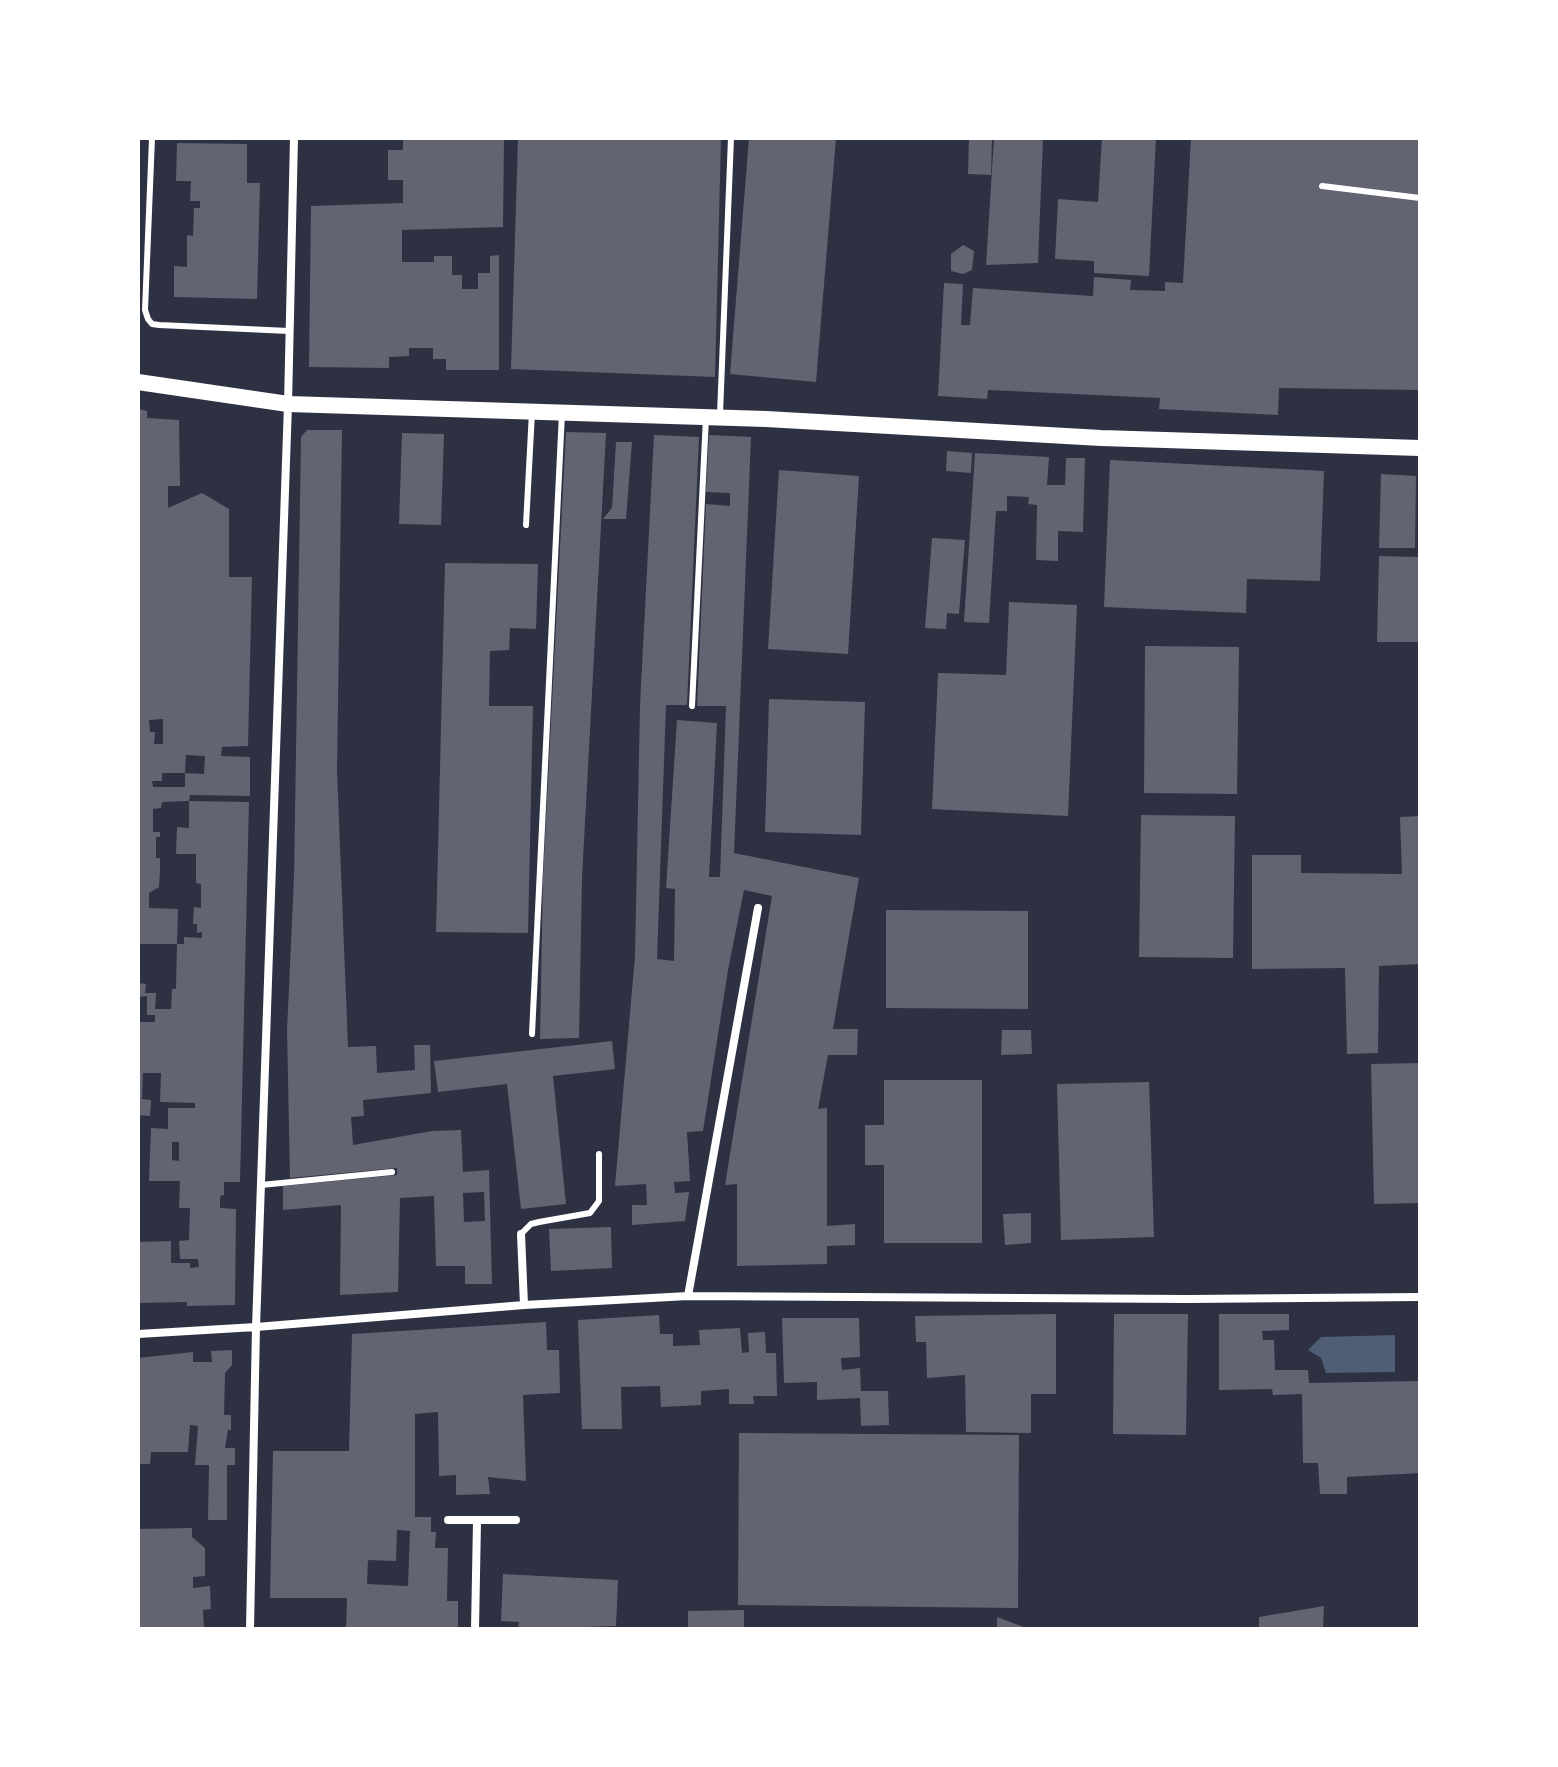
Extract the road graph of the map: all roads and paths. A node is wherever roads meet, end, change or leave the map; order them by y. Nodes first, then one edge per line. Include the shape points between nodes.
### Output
1 (152, 138) edge
2 (294, 138) edge
3 (731, 138) edge
4 (1322, 186) dead end
5 (1420, 198) edge
6 (289, 331) junction
7 (138, 382) edge
8 (288, 404) junction
9 (532, 412) junction
10 (562, 413) junction
11 (713, 418) junction
12 (1420, 448) edge
13 (526, 525) dead end
14 (692, 706) dead end
15 (758, 908) dead end
16 (532, 1034) dead end
17 (599, 1154) dead end
18 (392, 1172) dead end
19 (261, 1185) junction
20 (521, 1234) joint
21 (688, 1296) junction
22 (1420, 1297) edge
23 (524, 1305) junction
24 (256, 1327) junction
25 (138, 1334) edge
26 (448, 1520) dead end
27 (516, 1520) dead end
28 (477, 1521) junction
29 (250, 1629) edge
30 (475, 1629) edge

1 - 6 lane via 148,319 159,325
2 - 6 street
3 - 11 lane
4 - 5 lane
6 - 8 street
7 - 8 main road
8 - 9 main road
8 - 19 street
9 - 10 main road
9 - 13 lane
10 - 11 main road
10 - 16 lane
11 - 12 main road
11 - 14 lane
15 - 21 street
17 - 20 lane via 599,1201 590,1213 531,1224
18 - 19 lane
19 - 24 street
20 - 23 street
21 - 22 street
21 - 23 street
23 - 24 street
24 - 25 street
24 - 29 street
26 - 28 street
27 - 28 street
28 - 30 street

